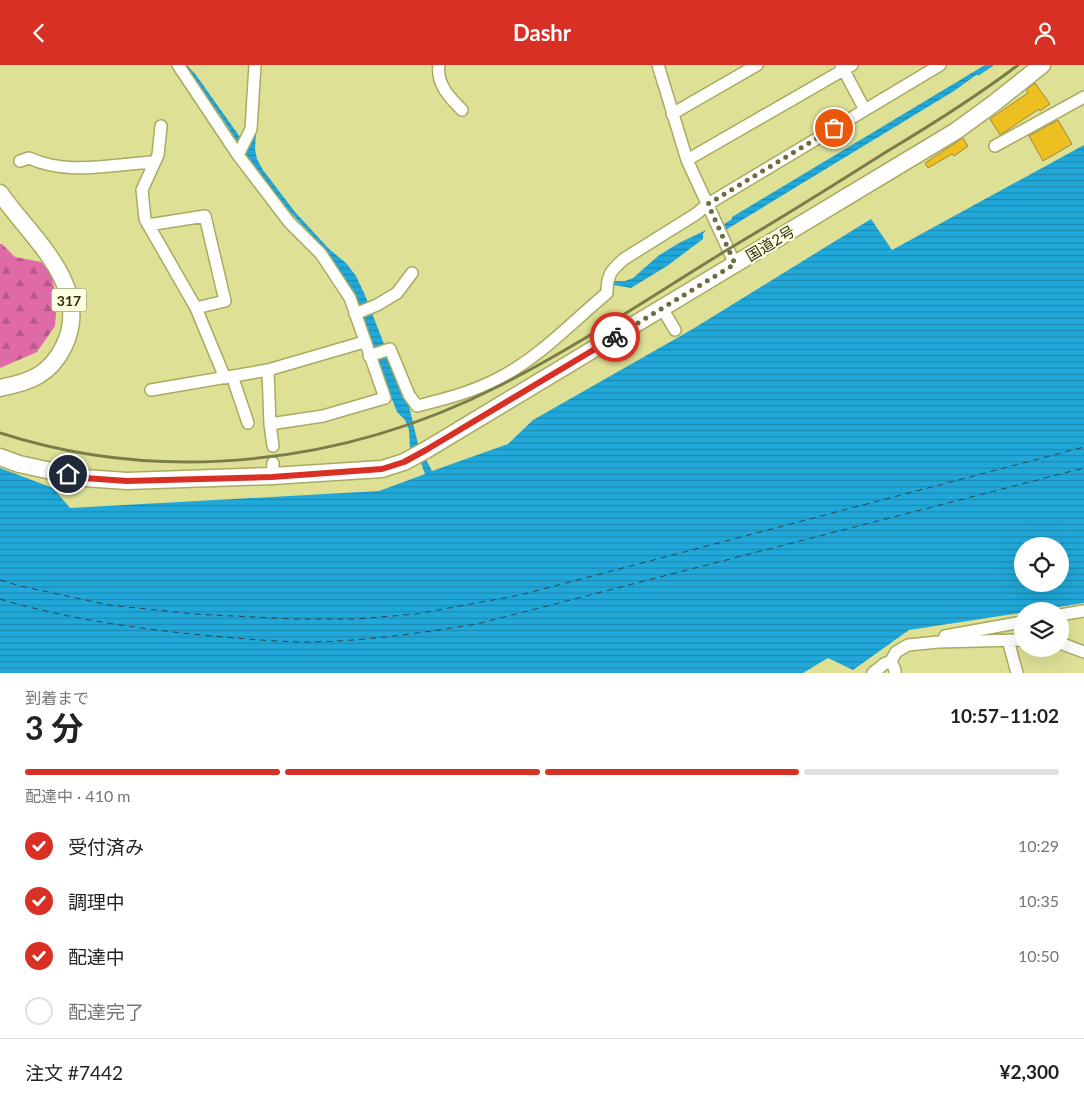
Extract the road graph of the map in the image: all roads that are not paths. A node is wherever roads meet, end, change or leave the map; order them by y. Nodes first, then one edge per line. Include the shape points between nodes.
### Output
1 (178, 65) edge
2 (255, 65) edge
3 (439, 65) edge
4 (658, 65) edge
5 (757, 65) edge
6 (940, 65) edge
7 (1042, 65) edge
8 (845, 67) edge
9 (1084, 97) edge
10 (865, 109) junction
11 (462, 110) dead end
12 (672, 114) junction
13 (161, 126) dead end
14 (995, 146) dead end
15 (242, 149) junction
16 (687, 160) junction
17 (20, 161) dead end
18 (154, 162) junction
19 (0, 193) edge
20 (708, 204) junction
21 (148, 225) junction
22 (735, 264) junction
23 (412, 273) dead end
24 (196, 308) junction
25 (662, 308) junction
26 (355, 314) junction
27 (675, 330) dead end
28 (364, 342) junction
29 (369, 356) junction
30 (268, 370) junction
31 (229, 377) junction
32 (0, 388) edge
33 (151, 391) dead end
34 (248, 423) dead end
35 (270, 424) junction
36 (273, 446) dead end
37 (0, 457) edge
38 (1084, 611) edge
39 (1069, 614) edge
40 (1014, 624) edge
41 (1008, 640) junction
42 (1014, 640) edge
43 (938, 642) junction
44 (1069, 646) edge
45 (1084, 652) edge
46 (891, 661) junction
47 (873, 673) edge
48 (895, 673) edge
49 (1017, 673) edge

1 - 15 street
2 - 15 street via 251,129
3 - 11 street via 444,92
4 - 12 street
5 - 12 street
6 - 10 street
7 - 22 highway, 国道2号 via 956,131
8 - 10 street
8 - 16 street
9 - 14 street
10 - 20 street
12 - 16 street
13 - 18 street via 158,155
15 - 26 street via 289,223 322,254 350,298
16 - 20 street
17 - 18 street via 29,158 56,167 90,168
18 - 21 street via 142,190
19 - 32 highway, 317 via 49,255 61,276 71,317 68,338 50,367 35,379
20 - 22 street
20 - 29 street via 615,266 607,278 607,293 534,355 500,377 466,393 416,407 390,349
21 - 24 street
21 - 24 street via 205,216 225,301
22 - 25 highway, 国道2号
23 - 26 street via 398,293
24 - 31 street
25 - 27 street
25 - 37 highway, 国道2号 via 420,454 382,469 273,470 127,481 84,478
26 - 28 street
28 - 29 street
28 - 30 street
29 - 35 street via 384,398 323,416
30 - 31 street
30 - 35 street
31 - 33 street
31 - 34 street
35 - 36 street
38 - 39 street
40 - 43 street via 938,638
41 - 42 street
41 - 43 street
41 - 49 street
43 - 46 street via 908,645 896,652
44 - 45 street
46 - 47 street
46 - 48 street

